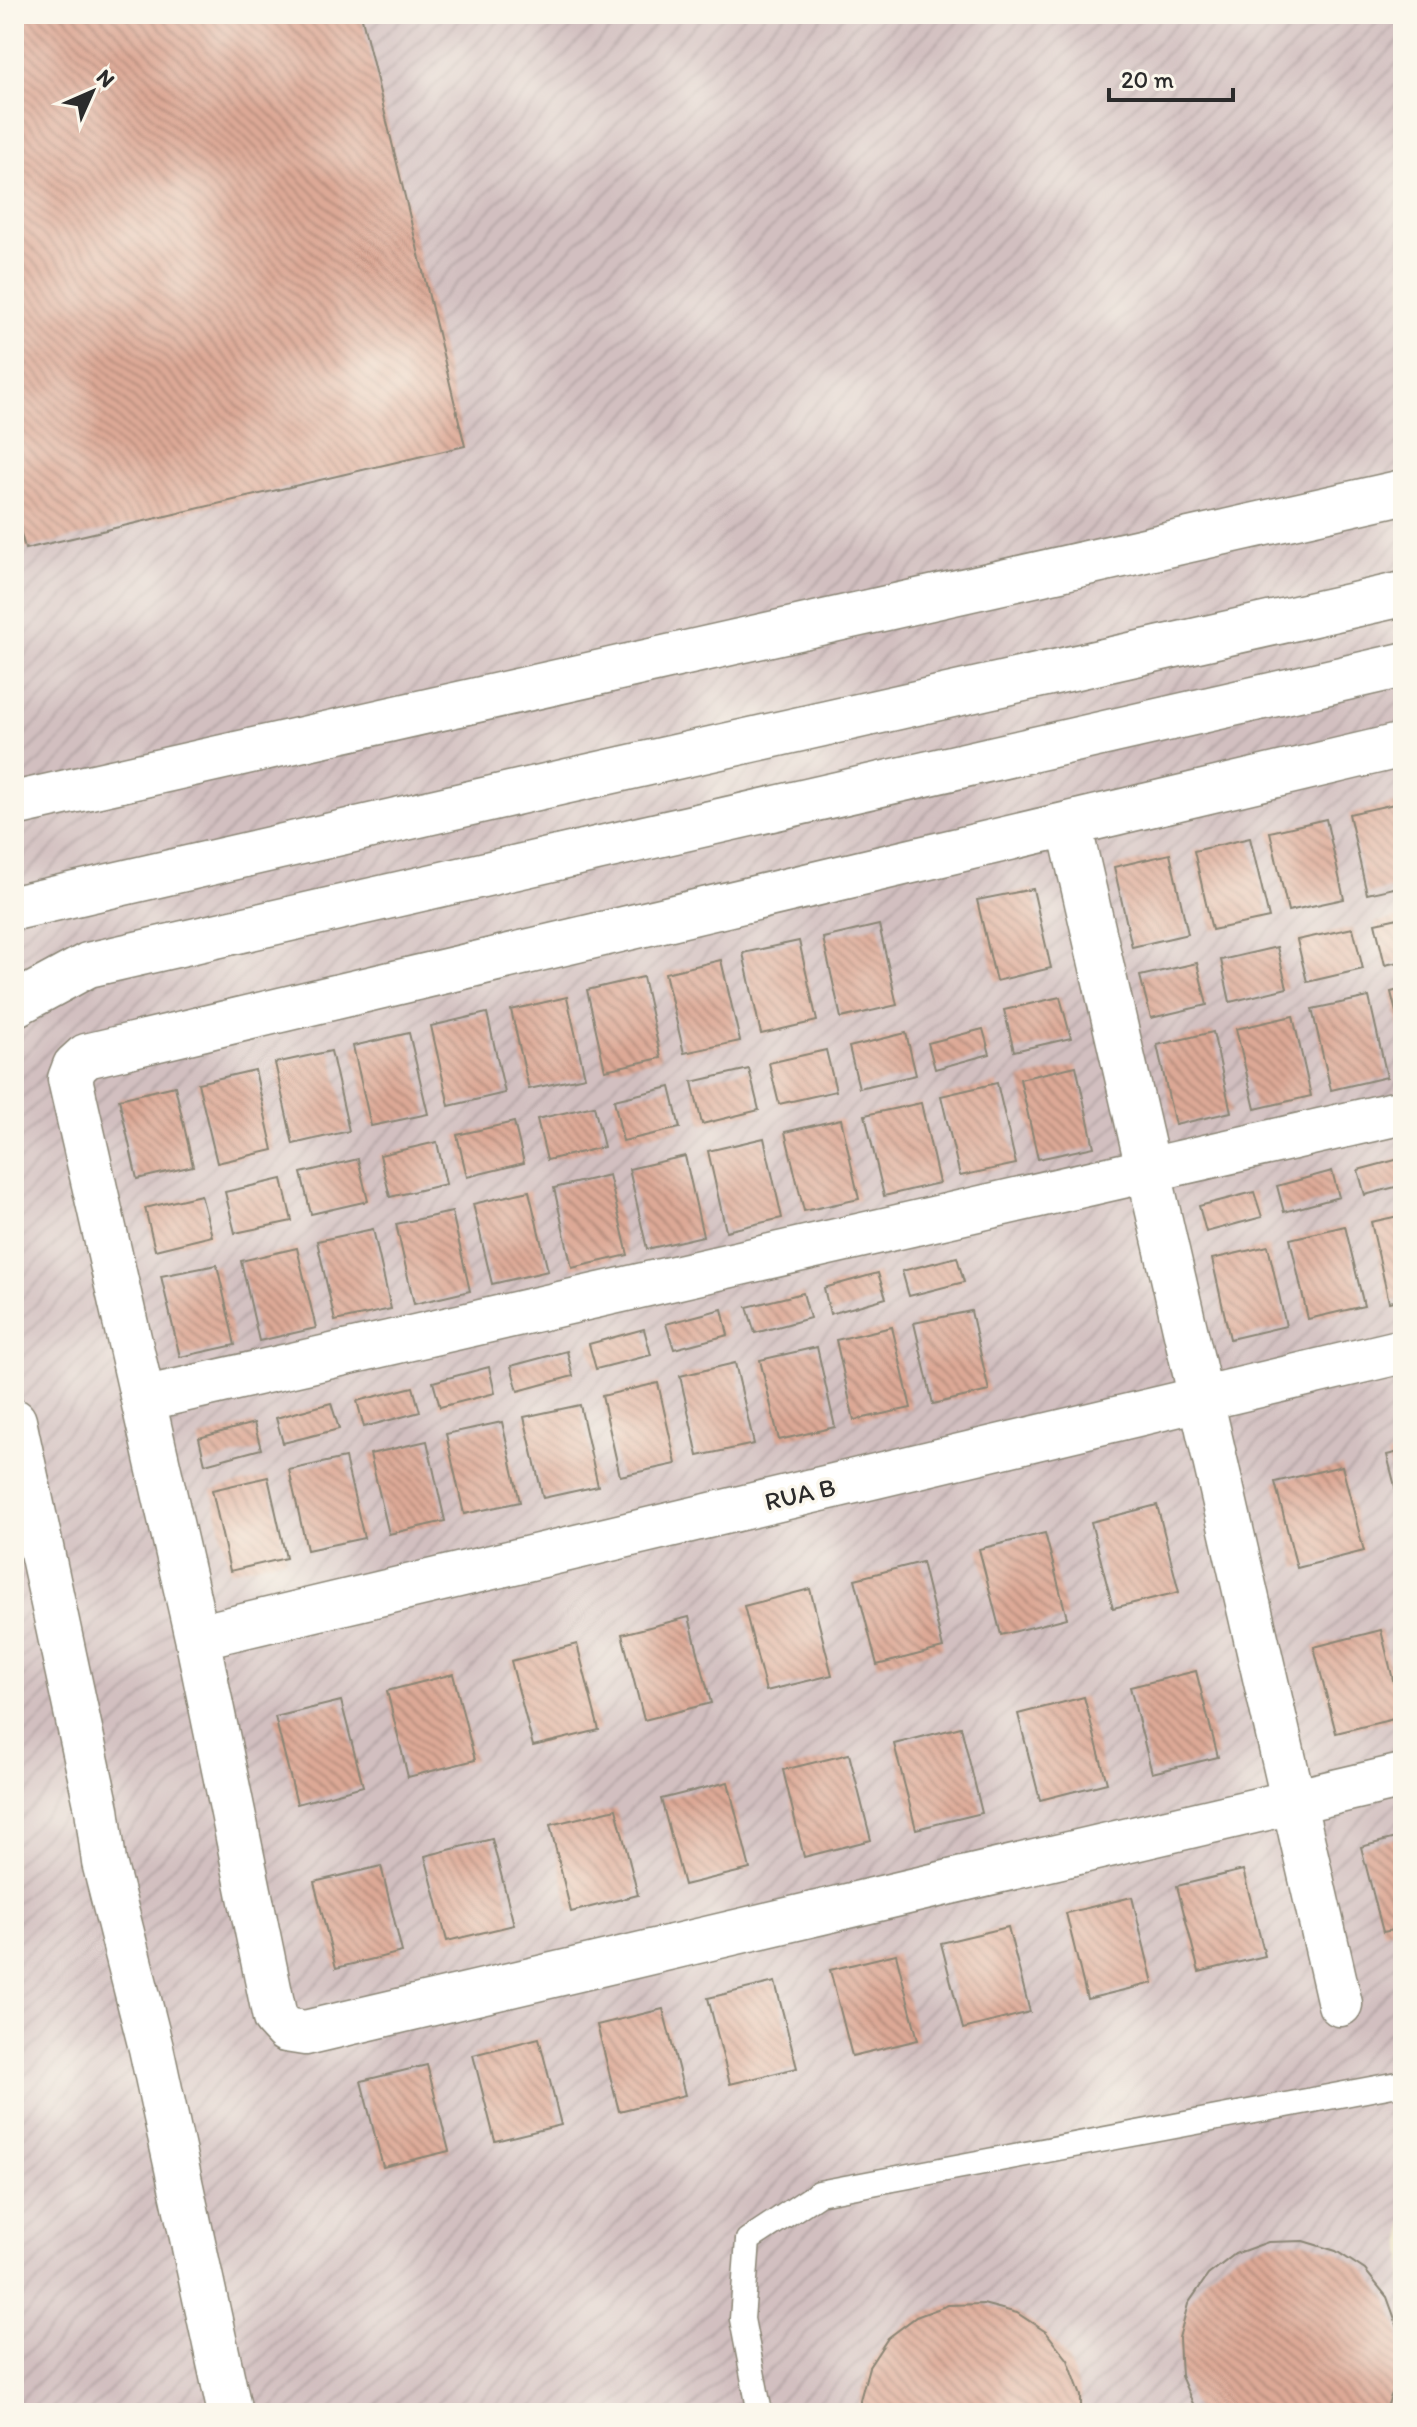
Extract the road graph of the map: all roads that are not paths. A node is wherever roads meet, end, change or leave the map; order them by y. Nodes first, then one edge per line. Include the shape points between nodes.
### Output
1 (1403, 492) edge
2 (1403, 594) edge
3 (1403, 665) edge
4 (1403, 745) edge
5 (14, 804) edge
6 (1069, 824) junction
7 (14, 908) edge
8 (14, 1005) edge
9 (1403, 1112) edge
10 (1148, 1170) junction
11 (1403, 1351) edge
12 (143, 1399) junction
13 (1201, 1399) junction
14 (14, 1421) edge
15 (23, 1505) edge
16 (197, 1637) junction
17 (1403, 1776) edge
18 (1294, 1801) junction
19 (1340, 2004) dead end
20 (1403, 2083) edge
21 (230, 2413) edge
22 (760, 2413) edge

1 - 5 street
2 - 7 street
3 - 8 street via 88,965
4 - 6 street
6 - 10 street
6 - 12 street via 86,1056 70,1079
9 - 10 street
10 - 12 street
10 - 13 street
11 - 13 street, RUA B
12 - 16 street
13 - 16 street, RUA B
13 - 18 street
14 - 15 street
15 - 21 street via 97,1809 104,1862 151,2048
16 - 18 street via 275,2018 286,2030 305,2033
17 - 18 street
18 - 19 street
20 - 22 lane via 819,2193 748,2240 742,2319

